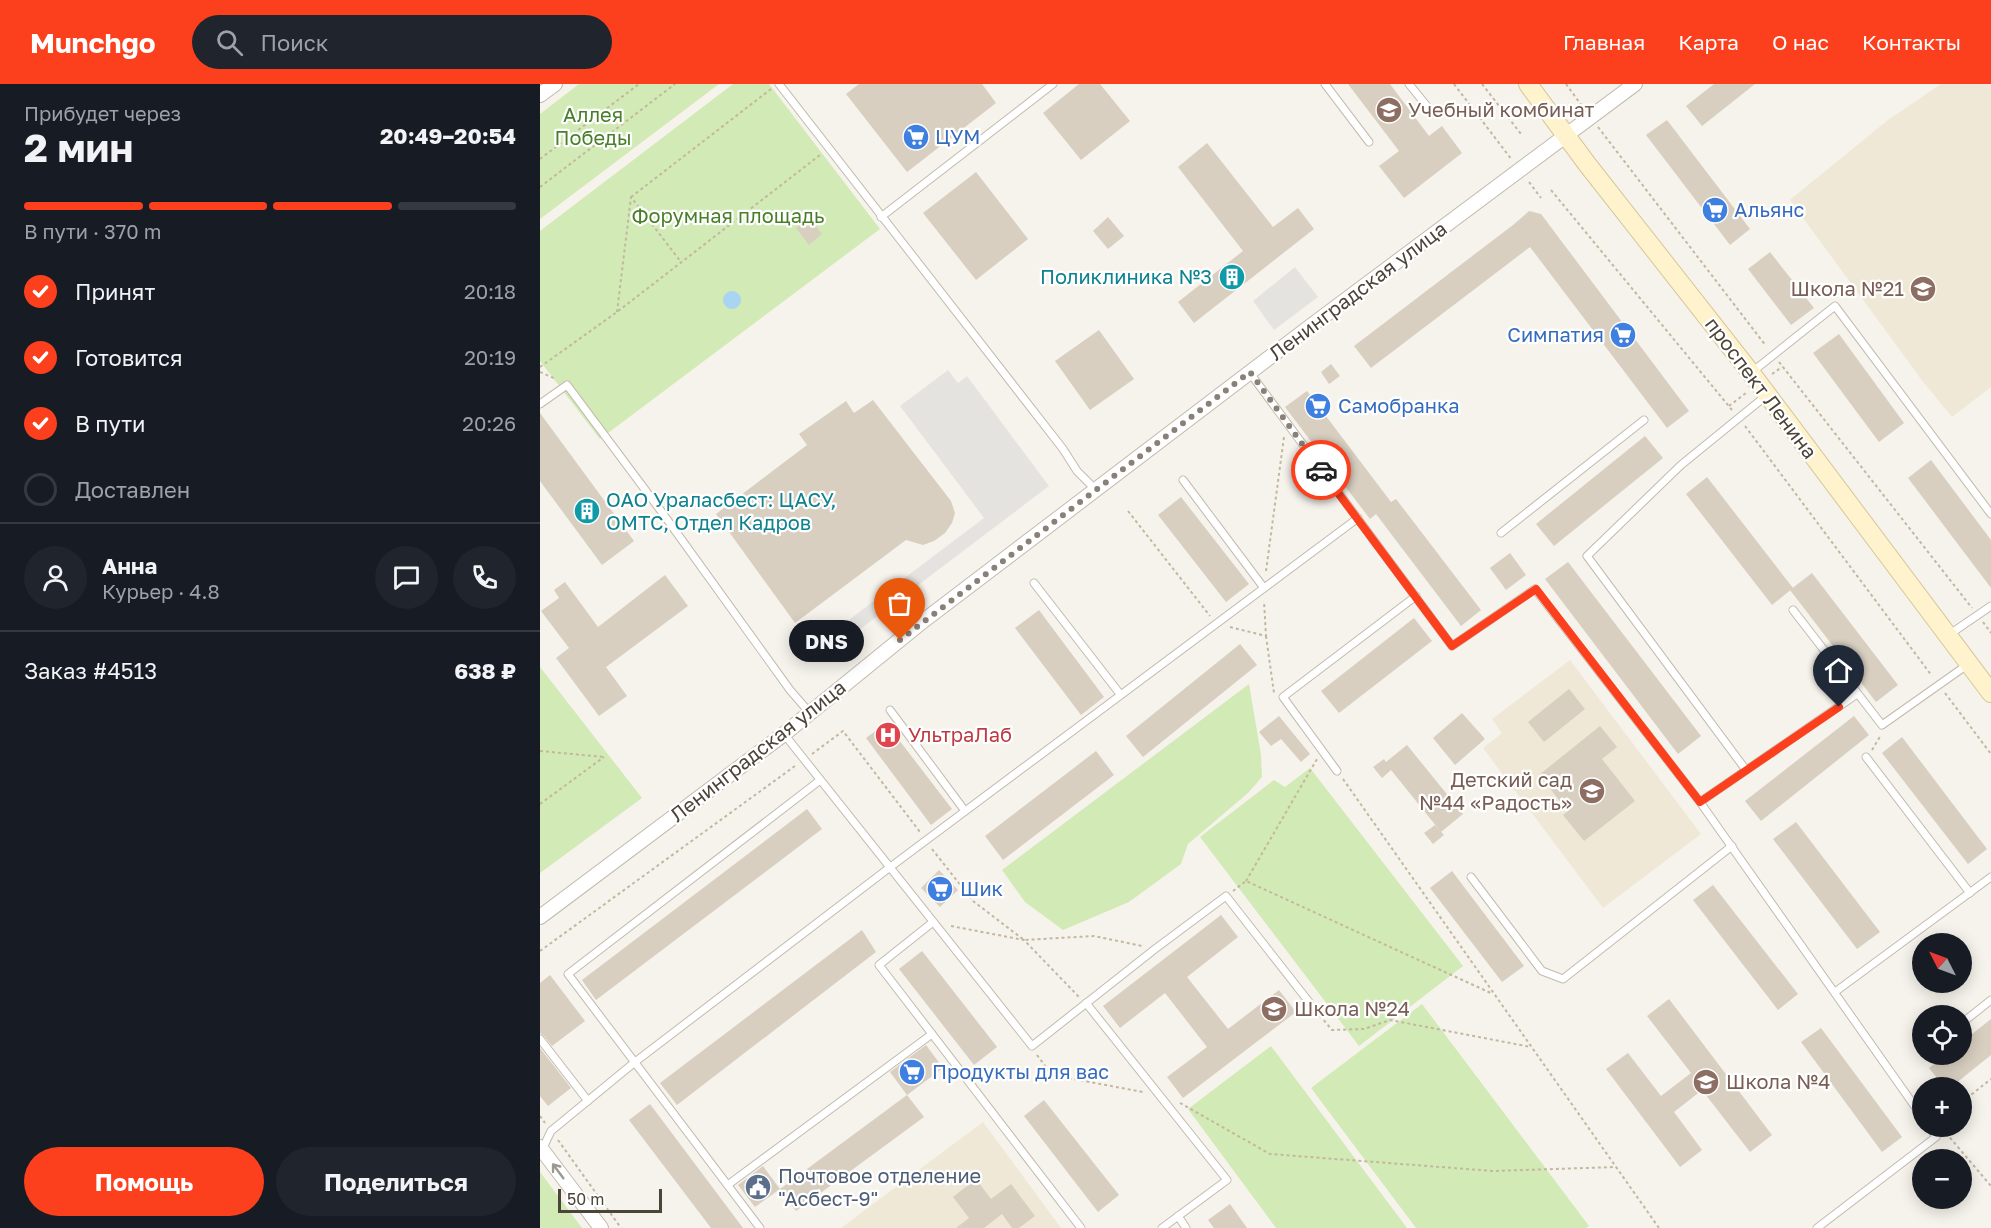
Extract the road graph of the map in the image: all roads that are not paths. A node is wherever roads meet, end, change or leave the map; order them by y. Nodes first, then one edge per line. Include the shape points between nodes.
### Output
1 (555, 84) edge
2 (778, 84) edge
3 (1324, 84) edge
4 (1409, 84) edge
5 (1528, 84) edge
6 (1635, 84) edge
7 (1050, 85) edge
8 (540, 95) edge
9 (1430, 110) dead end
10 (1566, 135) junction
11 (1369, 142) dead end
12 (881, 217) junction
13 (1250, 372) junction
14 (1751, 373) junction
15 (1767, 395) junction
16 (540, 404) edge
17 (1644, 420) dead end
18 (1183, 480) dead end
19 (1096, 490) junction
20 (1991, 514) edge
21 (1358, 518) junction
22 (1501, 533) dead end
23 (1034, 583) dead end
24 (1264, 588) junction
25 (1416, 596) junction
26 (1991, 606) edge
27 (1793, 610) dead end
28 (1948, 636) junction
29 (1969, 664) junction
30 (1991, 693) edge
31 (1120, 694) junction
32 (1857, 694) junction
33 (890, 710) dead end
34 (810, 712) junction
35 (784, 734) junction
36 (1866, 757) road end
37 (1746, 770) junction
38 (1337, 771) road end
39 (819, 781) junction
40 (1700, 802) junction
41 (965, 811) junction
42 (1732, 846) junction
43 (889, 867) junction
44 (1471, 877) dead end
45 (1991, 877) edge
46 (1970, 893) junction
47 (540, 917) edge
48 (933, 922) junction
49 (1835, 992) junction
50 (1991, 1000) edge
51 (1309, 1002) road end
52 (1086, 1003) junction
53 (1972, 1015) edge
54 (932, 1034) junction
55 (540, 1039) edge
56 (635, 1062) junction
57 (588, 1101) junction
58 (1912, 1102) edge
59 (1936, 1137) edge
60 (541, 1149) edge
61 (729, 1184) junction
62 (1178, 1216) junction
63 (601, 1228) edge
64 (760, 1228) edge
65 (1081, 1228) edge
66 (1162, 1228) edge
67 (1186, 1228) edge
68 (1818, 1228) edge

1 - 8 street
2 - 12 lane
3 - 11 lane
4 - 9 lane
5 - 10 street, проспект Ленина
6 - 10 street, Ленинградская улица
7 - 12 lane
10 - 13 street, Ленинградская улица
10 - 14 street, проспект Ленина
12 - 19 lane via 1077,471
13 - 19 street, Ленинградская улица
13 - 21 lane
14 - 15 street, проспект Ленина
14 - 20 lane via 1835,306
15 - 28 street, проспект Ленина
15 - 37 lane via 1681,465 1587,556
16 - 34 lane via 567,385
17 - 22 lane
18 - 24 lane
19 - 34 street, Ленинградская улица
21 - 24 lane
21 - 25 lane
23 - 31 lane
24 - 31 lane
25 - 38 lane via 1283,697
25 - 40 lane via 1452,646 1536,589
26 - 28 lane
27 - 32 lane
28 - 29 street, проспект Ленина
29 - 30 street, проспект Ленина
29 - 32 lane via 1882,725
31 - 41 lane
32 - 37 lane
33 - 41 lane
34 - 35 street, Ленинградская улица
35 - 39 lane
35 - 47 street, Ленинградская улица
36 - 46 lane
37 - 40 lane
39 - 43 lane
39 - 56 lane via 568,974
40 - 42 lane
41 - 43 lane
42 - 44 lane via 1563,979 1542,971
42 - 49 lane
43 - 48 lane
43 - 56 lane
45 - 46 lane
46 - 49 lane
48 - 52 lane via 1032,1046
48 - 54 lane via 879,965
49 - 58 lane
50 - 53 lane
51 - 52 lane via 1226,896
52 - 62 lane via 1227,1180
54 - 61 lane
54 - 65 lane
55 - 57 lane
56 - 57 lane
56 - 61 lane
57 - 60 lane via 551,1131
59 - 68 lane
63 -> 60 street
61 - 64 lane
62 - 66 lane
62 - 67 lane

